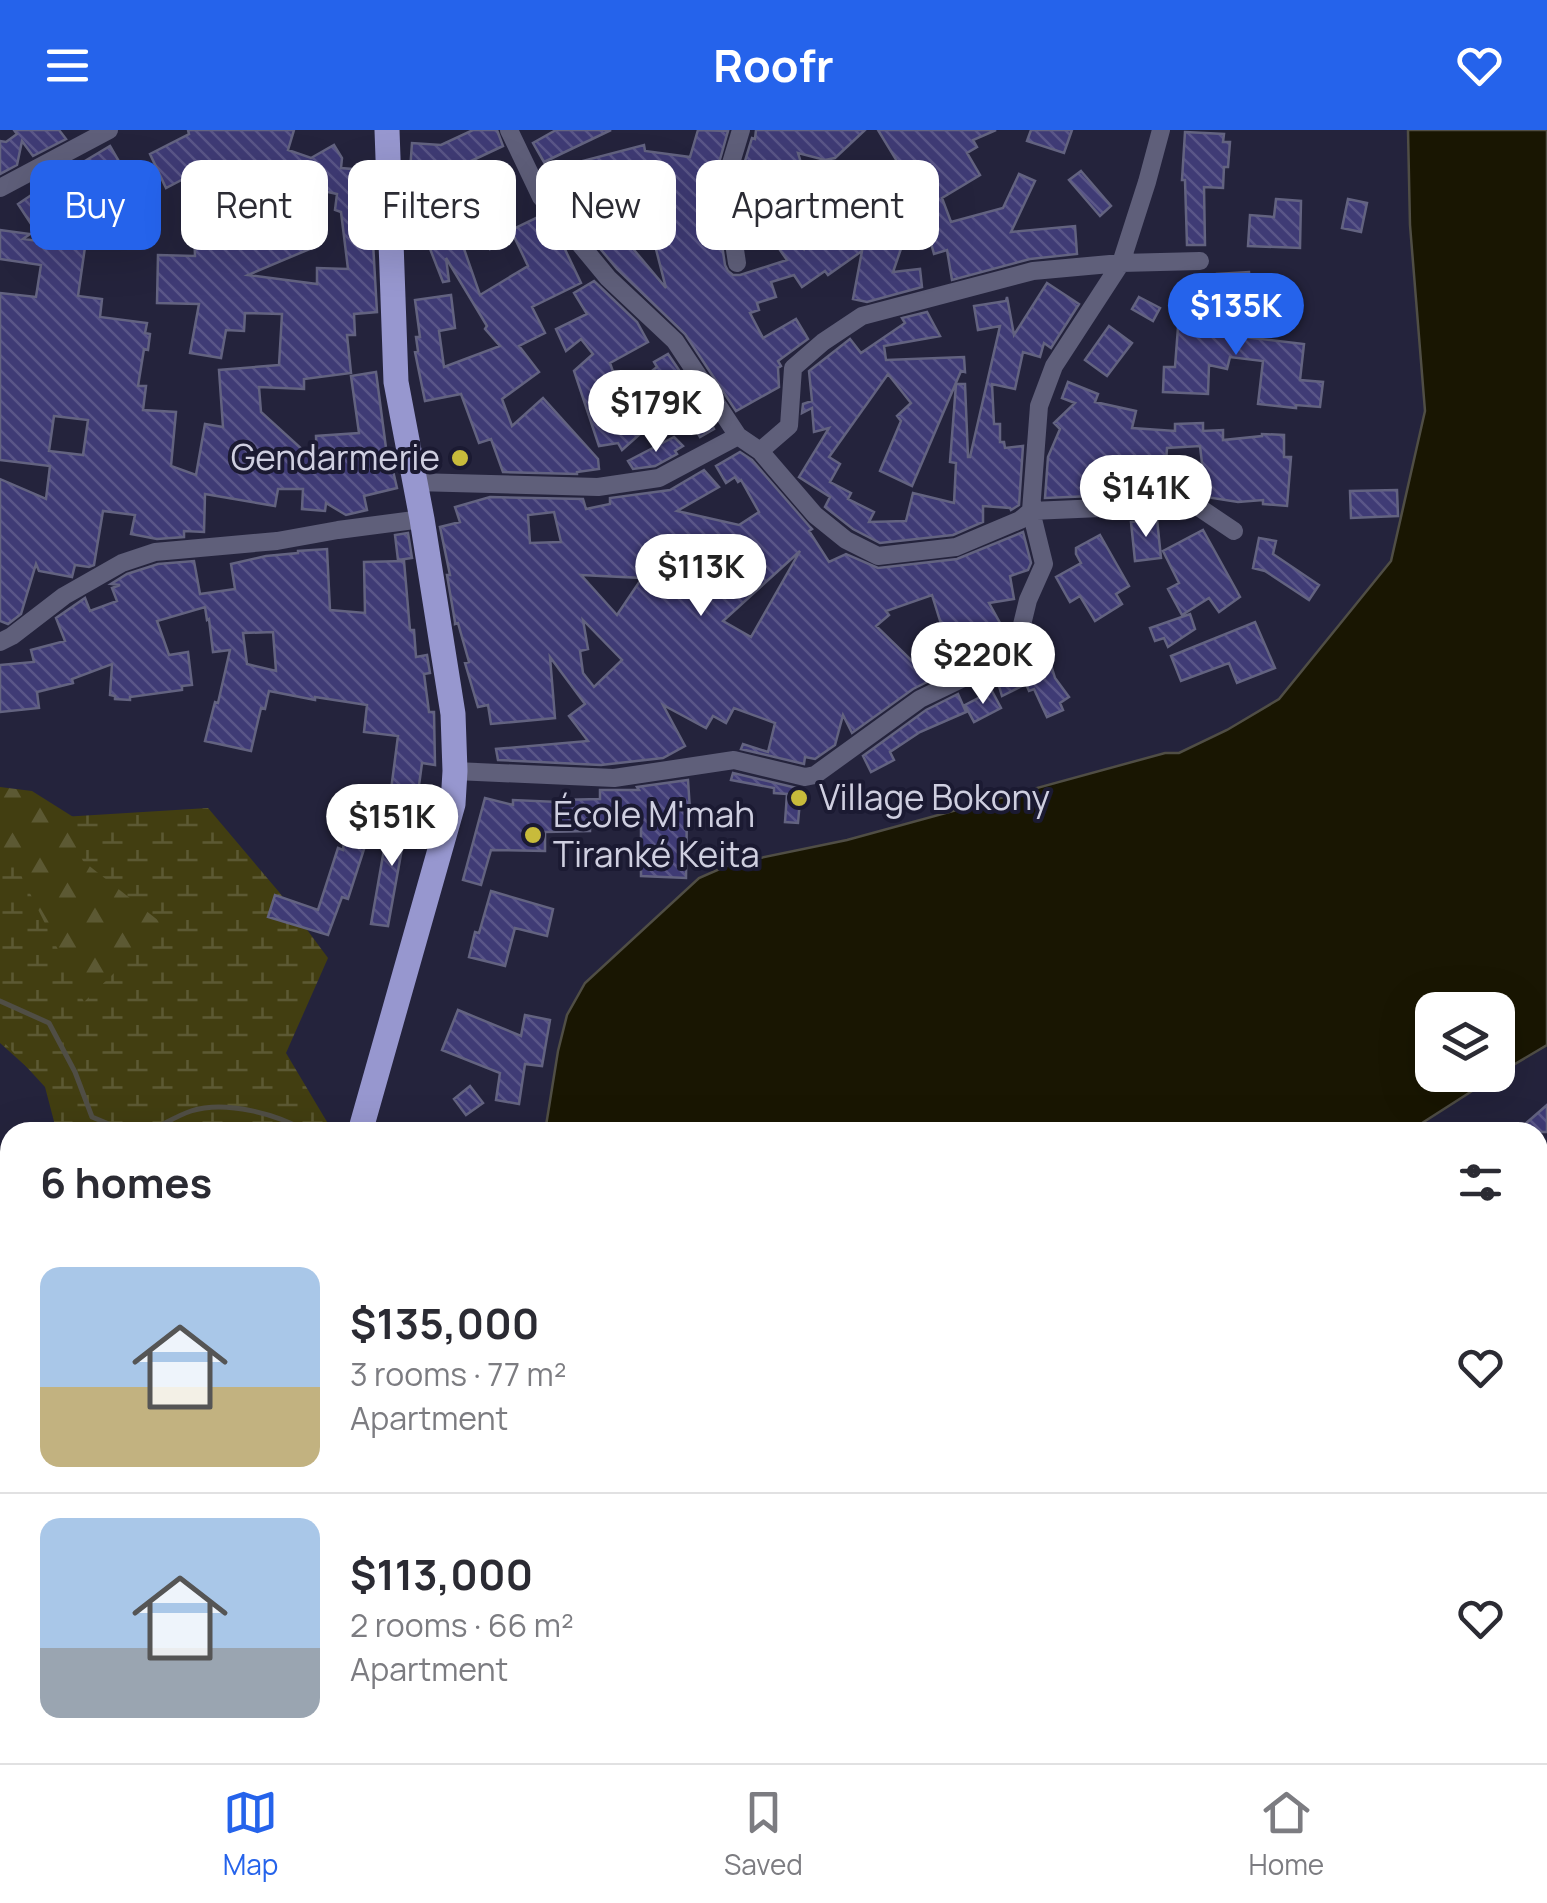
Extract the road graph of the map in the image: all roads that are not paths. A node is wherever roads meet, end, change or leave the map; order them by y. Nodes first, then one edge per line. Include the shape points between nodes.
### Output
1 (109, 130) edge
2 (387, 130) edge
3 (509, 130) edge
4 (741, 130) edge
5 (1160, 130) edge
6 (0, 188) edge
7 (1200, 260) dead end
8 (736, 262) dead end
9 (1121, 263) junction
10 (738, 436) junction
11 (760, 450) junction
12 (414, 482) junction
13 (1031, 510) junction
14 (422, 519) junction
15 (1234, 530) dead end
16 (0, 642) edge
17 (455, 771) junction
18 (363, 1122) edge

1 - 6 street
2 - 12 main road via 396,382
3 - 10 street via 541,196 608,278 675,341
4 - 8 street via 726,183
5 - 9 street
7 - 9 street
9 - 11 street via 1032,271 862,316 793,368 789,426
9 - 13 street via 1054,366 1039,406
10 - 11 street
10 - 12 street via 659,478 598,487
11 - 13 street via 815,516 878,556 956,547
12 - 14 main road
13 - 15 street via 1194,504
13 - 17 street via 1044,564 1019,636 978,670 920,699 815,775 734,760 614,778
14 - 16 street via 155,552 64,596
14 - 17 main road via 453,714
17 - 18 main road via 453,804

